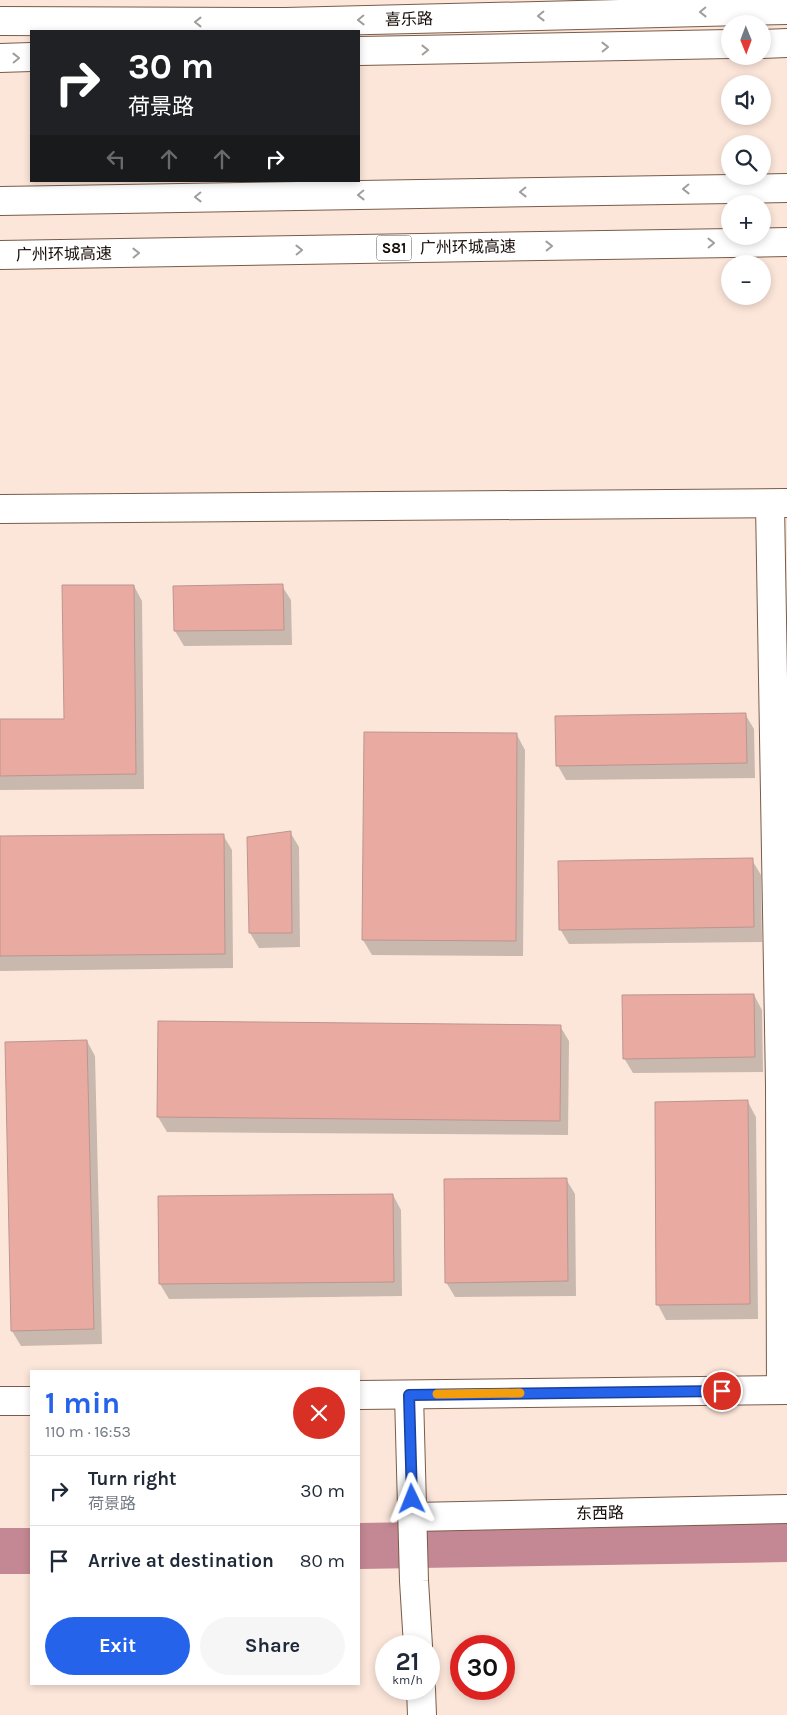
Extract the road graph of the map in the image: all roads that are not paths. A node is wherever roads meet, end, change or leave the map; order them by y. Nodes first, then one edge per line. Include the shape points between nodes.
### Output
1 (787, 10) edge
2 (0, 21) edge
3 (787, 43) edge
4 (721, 44) edge
5 (771, 44) edge
6 (360, 51) edge
7 (30, 57) edge
8 (0, 58) edge
9 (787, 188) edge
10 (0, 201) edge
11 (787, 242) edge
12 (0, 255) edge
13 (778, 504) edge
14 (0, 509) edge
15 (784, 1390) edge
16 (409, 1395) junction
17 (360, 1396) edge
18 (30, 1401) edge
19 (0, 1402) edge
20 (787, 1509) edge
21 (413, 1518) junction
22 (417, 1635) edge
23 (421, 1700) edge
24 (422, 1715) edge

1 -> 2 main road, 喜乐路 via 285,22
3 - 5 main road
6 -> 4 main road, 喜乐路
8 -> 7 main road
9 -> 10 main road
12 -> 11 main road, 广州环城高速 / S81
13 - 14 main road
13 - 15 main road
15 - 16 main road
16 - 17 main road
16 - 21 main road
18 - 19 main road
20 - 21 main road, 东西路
21 - 22 main road
23 - 24 main road

